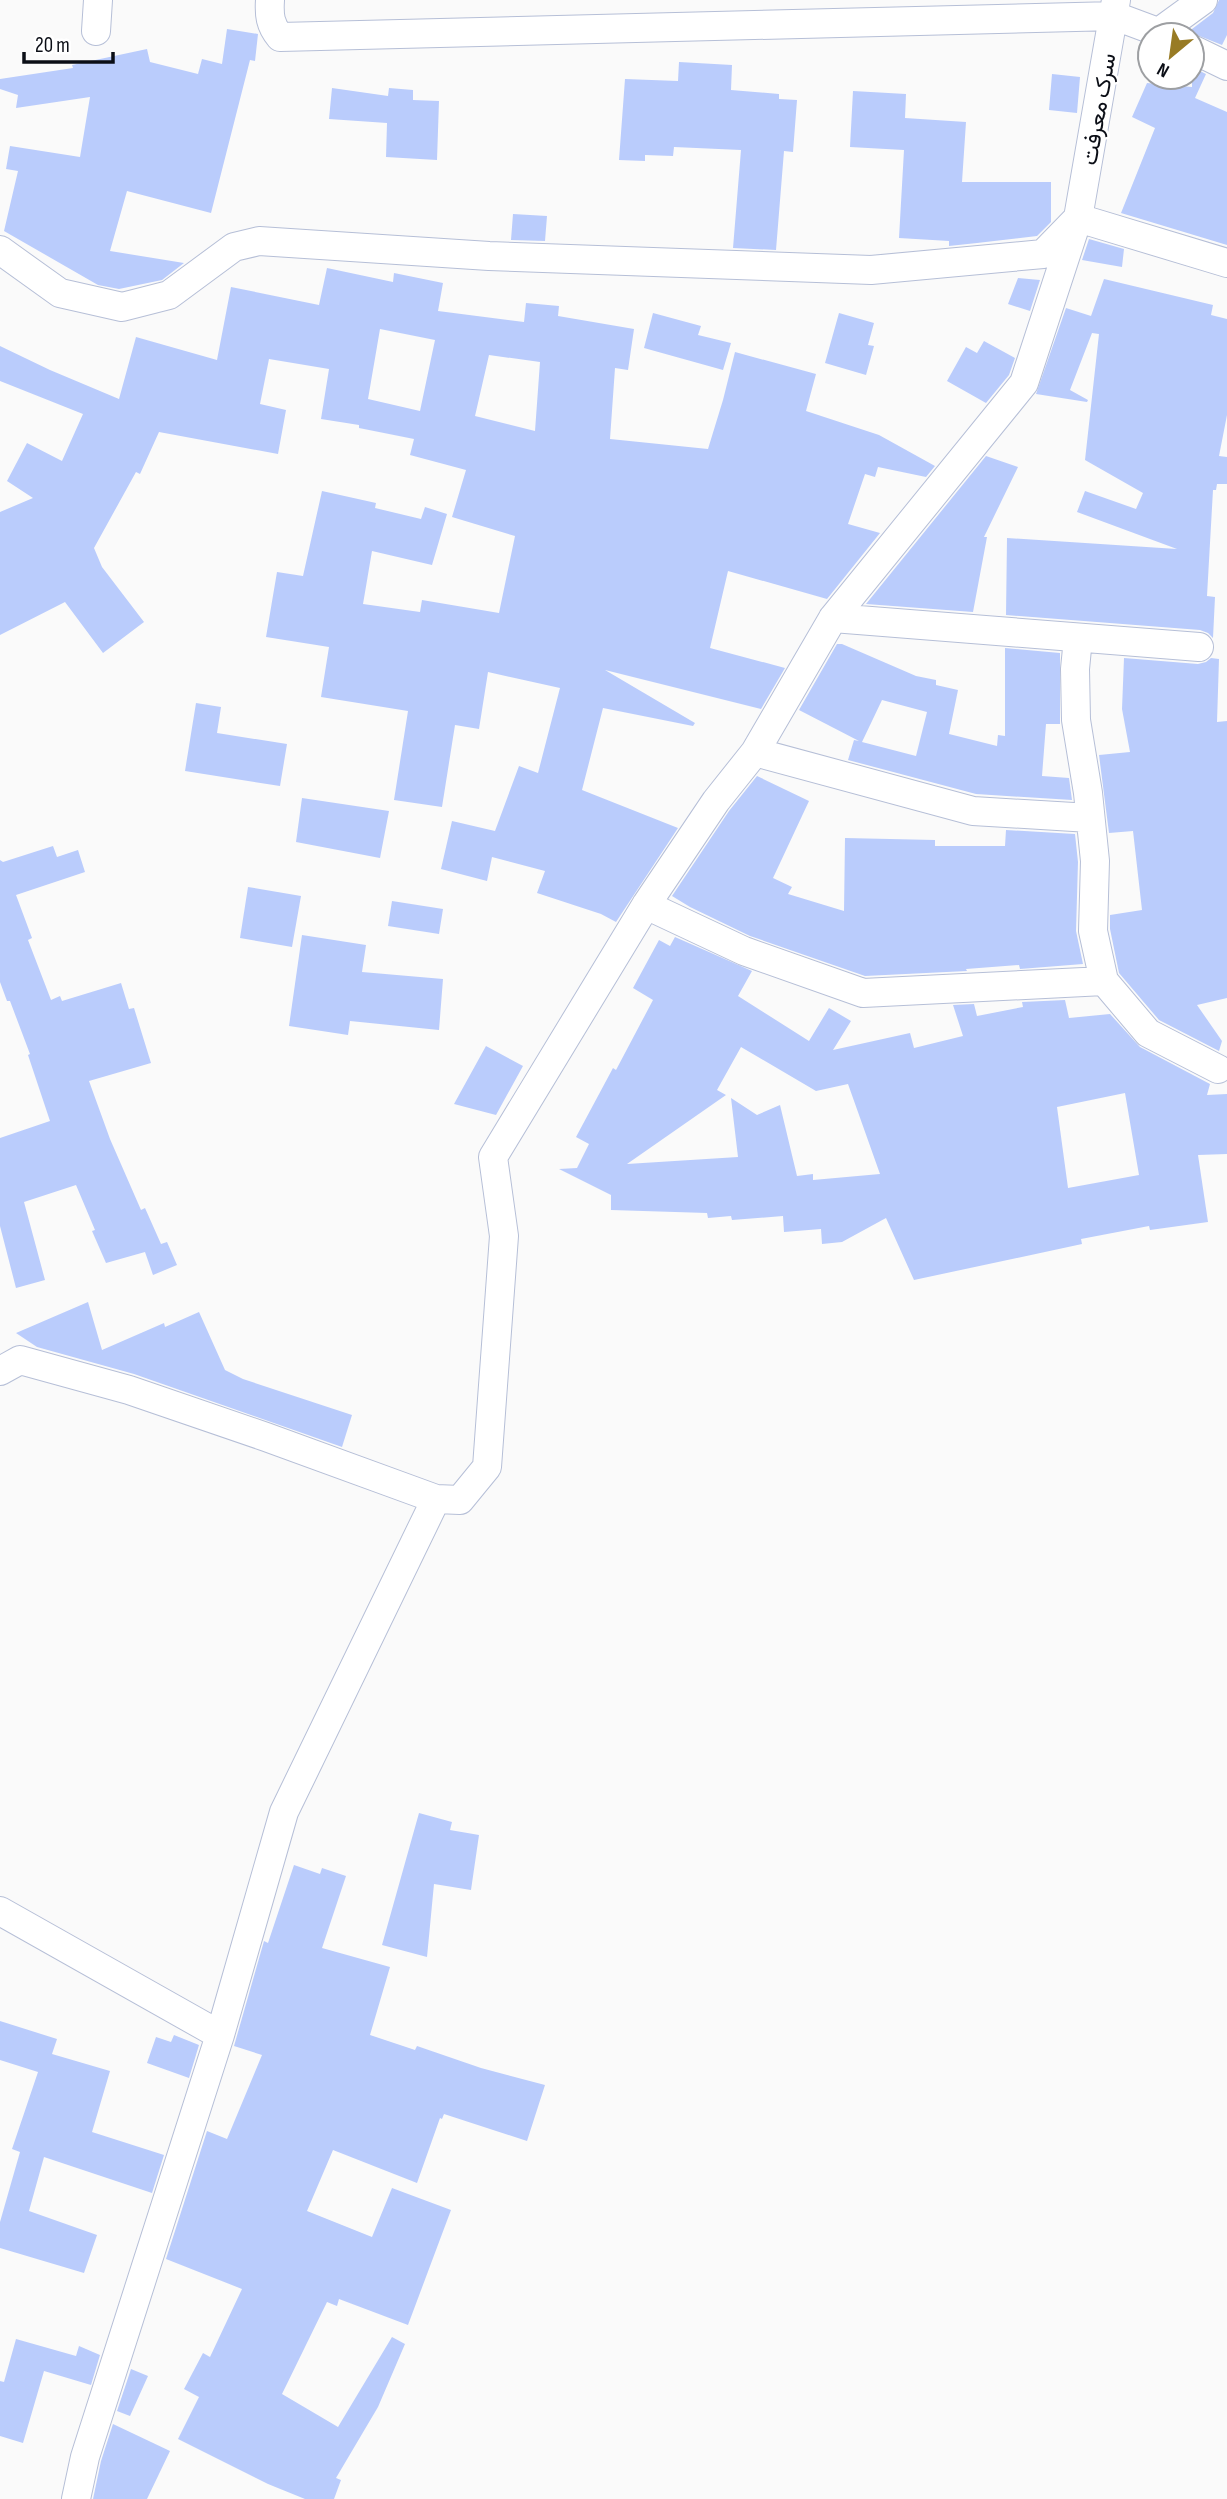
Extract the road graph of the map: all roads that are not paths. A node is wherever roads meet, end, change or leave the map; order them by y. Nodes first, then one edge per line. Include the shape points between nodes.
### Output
1 (98, 0) edge
2 (270, 0) edge
3 (1203, 0) edge
4 (1115, 8) edge
5 (1139, 21) edge
6 (1177, 21) edge
7 (96, 31) dead end
8 (1206, 56) edge
9 (1227, 66) edge
10 (1078, 218) junction
11 (0, 250) edge
12 (1227, 263) edge
13 (832, 618) junction
14 (1078, 638) junction
15 (1199, 647) dead end
16 (755, 752) junction
17 (1090, 818) junction
18 (646, 905) junction
19 (1104, 981) junction
20 (1218, 1069) dead end
21 (0, 1371) edge
22 (436, 1499) junction
23 (0, 1911) edge
24 (220, 2035) junction
25 (76, 2499) edge

1 - 7 street
2 - 4 street via 273,28 280,37
3 - 6 street
4 - 5 street
4 - 10 street, سرک معرفت
8 - 9 street
10 - 11 street via 1042,254 870,270 489,256 259,241 234,247 169,295 122,307 60,293
10 - 12 street
10 - 13 street, سرک معرفت via 1024,383
13 - 14 street
13 - 16 street, سرک معرفت
14 - 15 street
14 - 17 street via 1076,720
16 - 17 street via 973,811
16 - 18 street, سرک معرفت
17 - 19 street via 1095,861 1093,931
18 - 19 street via 744,951 863,993
18 - 22 street, سرک معرفت via 492,1157 504,1236 487,1467 460,1500
19 - 20 street via 1147,1033
21 - 22 street via 20,1360 129,1390
22 - 24 street via 284,1812
23 - 24 street
24 - 25 street via 85,2456

